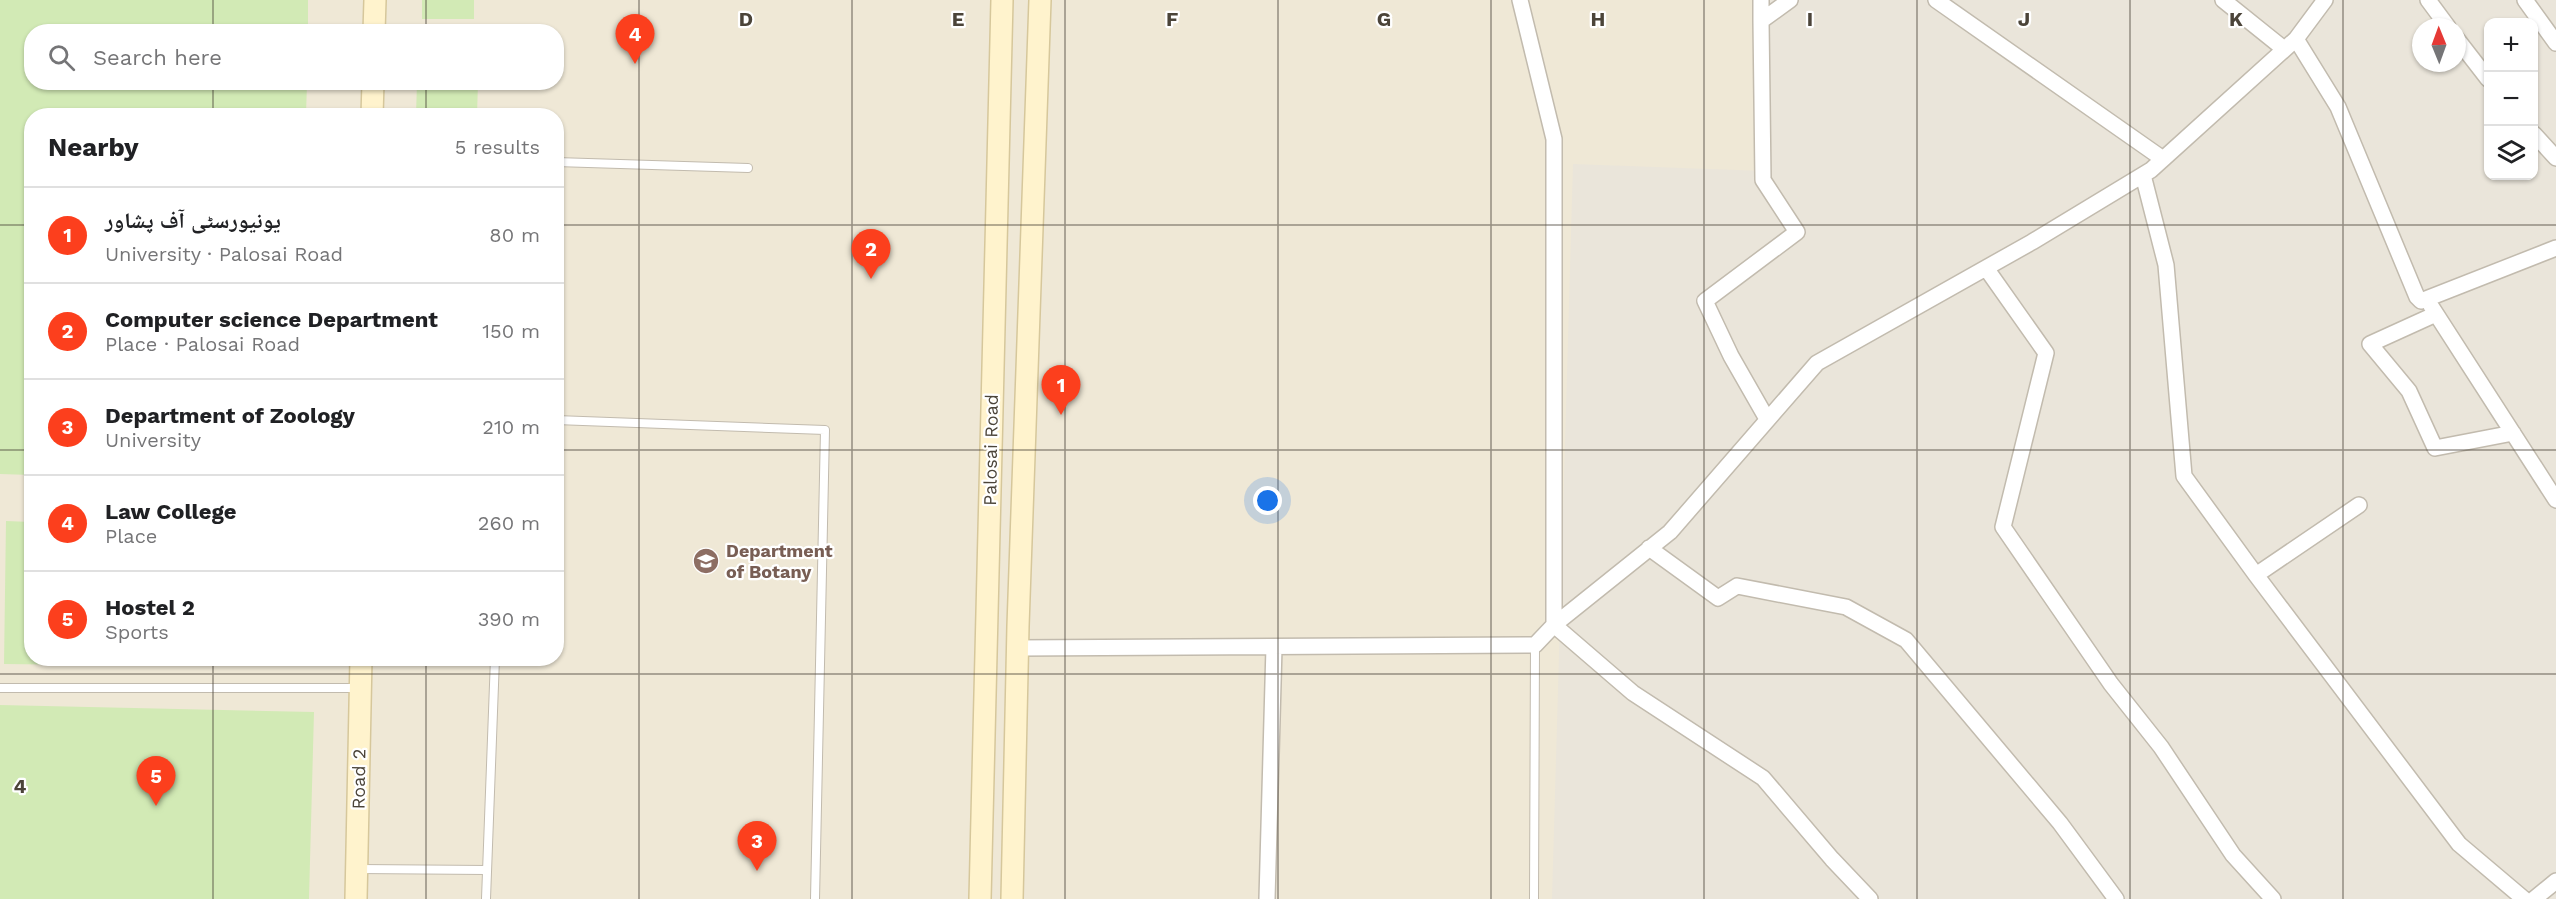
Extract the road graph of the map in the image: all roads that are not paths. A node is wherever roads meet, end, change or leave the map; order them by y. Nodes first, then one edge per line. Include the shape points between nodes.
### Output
1 (375, 0) edge
2 (1002, 0) edge
3 (1040, 0) edge
4 (1520, 0) edge
5 (1761, 0) edge
6 (1790, 0) edge
7 (1936, 0) edge
8 (2223, 0) edge
9 (2325, 0) edge
10 (2428, 0) edge
11 (2525, 0) edge
12 (2441, 18) edge
13 (1761, 21) junction
14 (375, 24) edge
15 (2296, 39) junction
16 (2556, 43) edge
17 (2284, 49) junction
18 (2466, 51) edge
19 (2484, 74) edge
20 (373, 90) edge
21 (372, 108) edge
22 (2538, 138) edge
23 (2556, 158) edge
24 (2163, 159) junction
25 (564, 162) edge
26 (748, 168) dead end
27 (2143, 175) junction
28 (2556, 248) edge
29 (1986, 268) junction
30 (2428, 301) junction
31 (2436, 314) junction
32 (1767, 419) junction
33 (564, 420) edge
34 (2513, 433) junction
35 (2556, 500) edge
36 (2359, 505) dead end
37 (1649, 549) junction
38 (2256, 575) junction
39 (1554, 625) junction
40 (986, 645) junction
41 (1535, 645) junction
42 (1274, 647) junction
43 (1018, 648) junction
44 (361, 666) edge
45 (495, 666) edge
46 (0, 688) edge
47 (361, 688) junction
48 (357, 869) junction
49 (487, 870) junction
50 (2556, 880) edge
51 (356, 899) edge
52 (486, 899) edge
53 (815, 899) edge
54 (980, 899) edge
55 (1012, 899) edge
56 (1267, 899) edge
57 (1534, 899) edge
58 (1870, 899) edge
59 (2116, 899) edge
60 (2273, 899) edge
61 (2524, 899) edge
62 (2534, 899) edge

1 - 14 street
2 - 40 street, Palosai Road
3 - 43 street
4 - 39 street via 1554,139
5 - 13 street
6 - 13 street
7 - 24 street
8 - 17 street
9 - 15 street
10 - 12 street
11 - 16 street
13 - 32 street via 1763,180 1797,232 1705,301
15 - 17 street
15 - 30 street via 2338,107 2417,297
17 - 24 street
18 - 19 street
20 - 21 street
22 - 23 street
24 - 27 street
25 - 26 lane
27 - 29 street
27 - 38 street via 2166,265 2184,476
28 - 30 street
29 - 32 street via 1817,363
29 - 60 street via 2046,353 2003,527 2110,684 2161,747 2233,855
30 - 31 street
31 - 34 street
31 - 34 street via 2370,344 2409,391 2435,448
32 - 37 street via 1670,532
33 - 53 lane via 825,430
34 - 35 street
36 - 38 street
37 - 39 street
37 - 59 street via 1718,598 1737,586 1846,607 1906,640 2060,823
38 - 61 street via 2459,844
39 - 41 street
39 - 58 street via 1633,693 1763,778
40 - 43 street
40 - 54 street, Palosai Road
41 - 42 street
41 - 57 lane
42 - 43 street
42 - 56 street
43 - 55 street
44 - 47 street, Road 2
45 - 49 lane
46 - 47 lane
47 - 48 street, Road 2
48 - 49 lane
48 - 51 street, Road 2
49 - 52 lane
50 - 62 street

